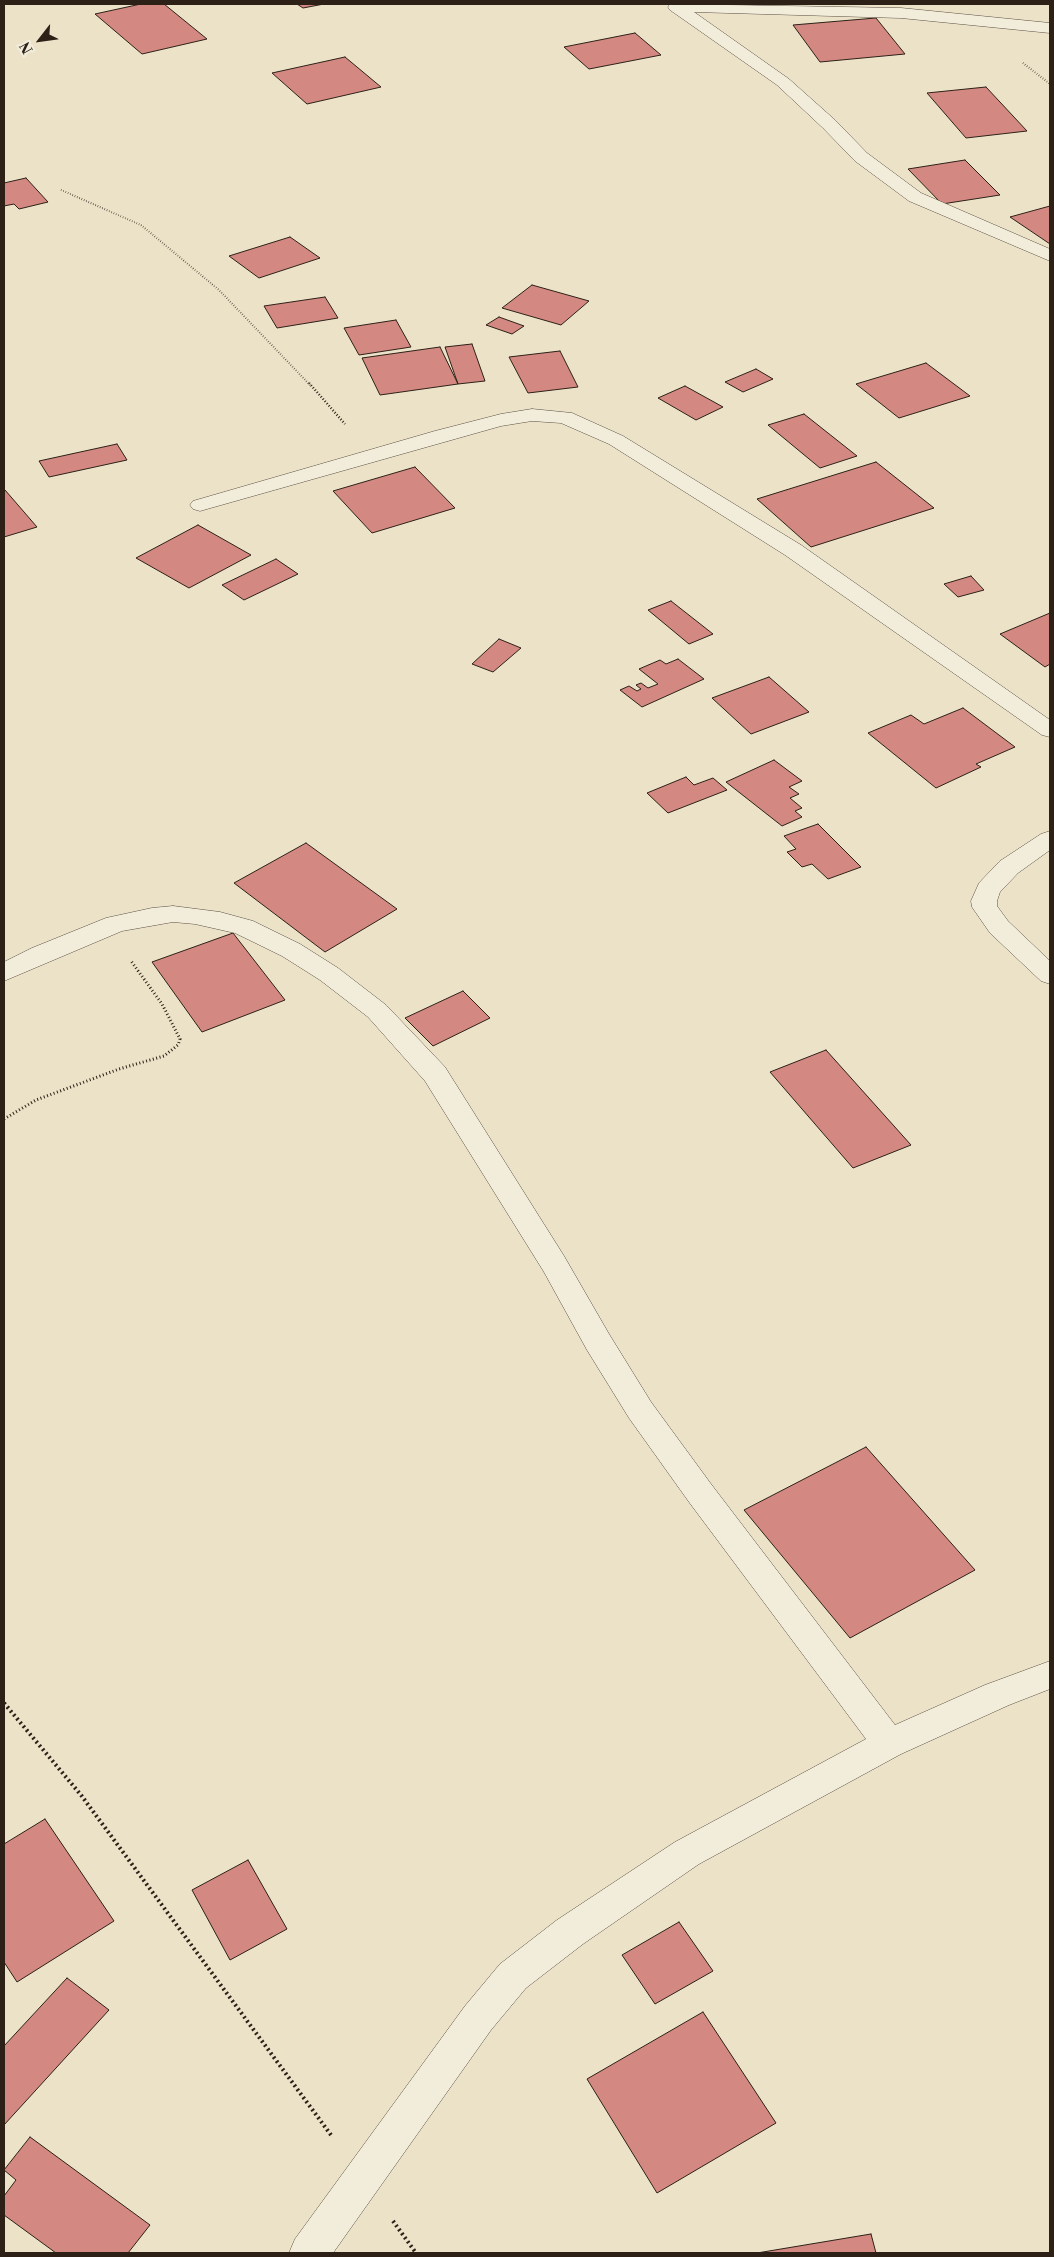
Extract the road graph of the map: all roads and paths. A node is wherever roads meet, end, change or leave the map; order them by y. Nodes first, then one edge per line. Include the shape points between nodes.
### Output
1 (669, 5) edge
2 (1050, 28) edge
3 (62, 190) dead end
4 (1050, 256) edge
5 (371, 456) junction
6 (200, 505) dead end
7 (1050, 730) edge
8 (1050, 839) edge
9 (115, 924) junction
10 (4, 972) edge
11 (1050, 975) edge
12 (4, 1119) edge
13 (1050, 1675) edge
14 (4, 1703) edge
15 (888, 1744) junction
16 (363, 2178) junction
17 (309, 2253) edge

1 - 2 street via 901,13
1 - 4 street via 724,39 783,82 861,157 915,197
3 - 5 path via 141,225 219,290 327,402
5 - 6 street
5 - 7 street via 501,420 532,415 572,420 616,440 793,550
8 - 11 street via 1009,867 988,889 984,901 999,927
9 - 10 street
9 - 12 path via 133,964 162,1004 180,1039 178,1045 164,1056 36,1100
9 - 15 street via 173,914 220,920 244,927 291,950 377,1011 435,1074 554,1264 640,1410
13 - 15 street
14 - 16 path via 81,1795
15 - 16 street via 687,1853 570,1932 513,1976 478,2018
16 - 17 street

